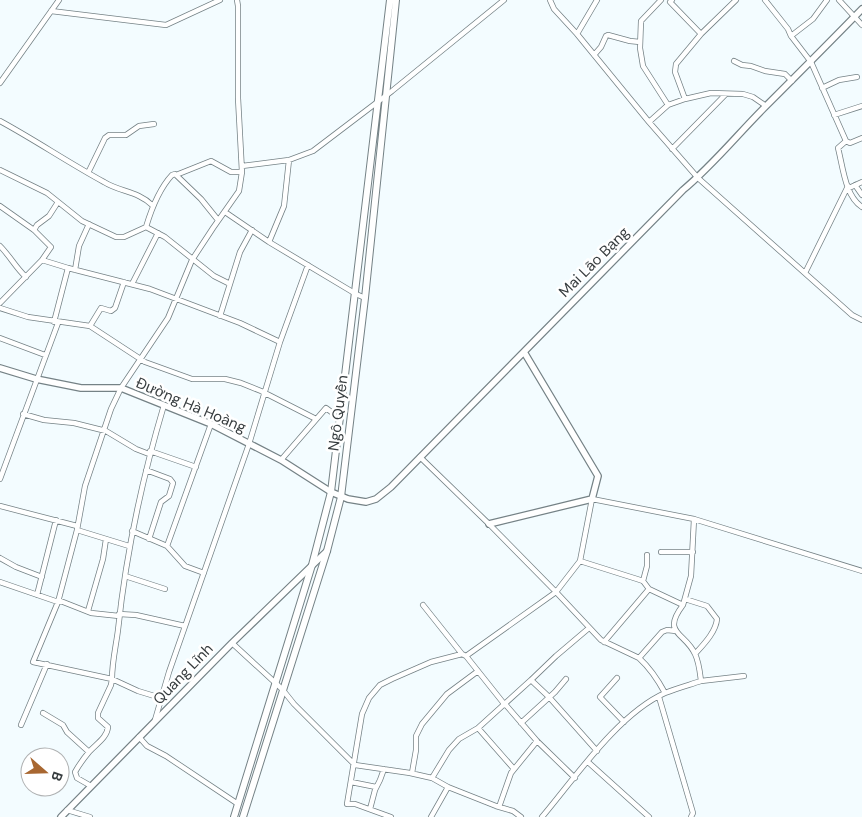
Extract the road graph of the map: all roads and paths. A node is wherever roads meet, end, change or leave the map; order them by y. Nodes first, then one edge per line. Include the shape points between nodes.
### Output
1 (58, 0) edge
2 (220, 0) edge
3 (237, 0) edge
4 (390, 0) edge
5 (396, 0) edge
6 (504, 0) edge
7 (550, 0) edge
8 (597, 0) edge
9 (661, 0) edge
10 (736, 0) edge
11 (765, 0) edge
12 (827, 0) edge
13 (839, 0) edge
14 (670, 1) edge
15 (862, 9) edge
16 (51, 11) junction
17 (854, 18) junction
18 (862, 25) edge
19 (577, 34) junction
20 (701, 34) junction
21 (791, 36) junction
22 (640, 42) junction
23 (594, 55) junction
24 (734, 61) dead end
25 (811, 62) junction
26 (857, 77) dead end
27 (792, 81) junction
28 (0, 83) edge
29 (822, 88) junction
30 (726, 94) junction
31 (386, 95) junction
32 (685, 99) junction
33 (378, 100) junction
34 (668, 105) junction
35 (766, 106) junction
36 (862, 106) edge
37 (834, 114) junction
38 (0, 121) edge
39 (649, 122) junction
40 (154, 124) dead end
41 (862, 138) edge
42 (846, 141) junction
43 (672, 149) junction
44 (289, 160) junction
45 (242, 166) junction
46 (0, 170) edge
47 (242, 172) junction
48 (88, 173) junction
49 (176, 175) junction
50 (698, 178) junction
51 (862, 182) edge
52 (856, 185) junction
53 (848, 187) junction
54 (862, 195) edge
55 (58, 202) junction
56 (152, 205) junction
57 (0, 206) edge
58 (862, 207) edge
59 (225, 212) junction
60 (218, 220) junction
61 (89, 224) junction
62 (146, 227) junction
63 (34, 230) junction
64 (252, 230) junction
65 (158, 233) junction
66 (269, 242) junction
67 (0, 246) edge
68 (42, 260) junction
69 (192, 260) junction
70 (308, 265) junction
71 (68, 268) junction
72 (75, 270) junction
73 (805, 273) junction
74 (26, 277) junction
75 (124, 282) junction
76 (132, 284) junction
77 (230, 284) junction
78 (356, 294) junction
79 (365, 298) junction
80 (175, 300) junction
81 (0, 303) edge
82 (0, 308) edge
83 (220, 316) junction
84 (862, 320) edge
85 (56, 322) junction
86 (90, 326) junction
87 (0, 338) edge
88 (280, 342) junction
89 (524, 352) junction
90 (45, 355) junction
91 (140, 360) junction
92 (0, 368) edge
93 (36, 379) junction
94 (121, 388) junction
95 (264, 392) junction
96 (164, 405) junction
97 (23, 414) junction
98 (334, 414) dead end
99 (316, 419) junction
100 (211, 424) junction
101 (104, 430) junction
102 (249, 444) junction
103 (150, 453) junction
104 (420, 457) junction
105 (281, 460) junction
106 (196, 468) junction
107 (146, 470) junction
108 (0, 479) edge
109 (331, 492) junction
110 (341, 496) junction
111 (592, 499) junction
112 (0, 506) edge
113 (694, 518) junction
114 (56, 520) junction
115 (489, 524) junction
116 (77, 528) junction
117 (132, 531) junction
118 (149, 539) junction
119 (106, 540) junction
120 (130, 546) junction
121 (167, 546) junction
122 (327, 551) junction
123 (661, 552) dead end
124 (693, 552) junction
125 (646, 555) dead end
126 (0, 558) edge
127 (580, 561) junction
128 (312, 565) junction
129 (862, 571) edge
130 (204, 573) junction
131 (125, 576) junction
132 (42, 577) junction
133 (642, 581) junction
134 (0, 582) edge
135 (165, 588) dead end
136 (649, 589) junction
137 (556, 592) junction
138 (37, 595) junction
139 (685, 599) junction
140 (58, 601) junction
141 (423, 605) dead end
142 (683, 605) junction
143 (88, 612) junction
144 (119, 615) junction
145 (185, 626) junction
146 (589, 628) junction
147 (676, 631) junction
148 (604, 642) junction
149 (232, 643) junction
150 (695, 654) junction
151 (464, 655) junction
152 (639, 658) junction
153 (47, 664) junction
154 (478, 671) junction
155 (744, 676) dead end
156 (617, 678) dead end
157 (112, 679) junction
158 (566, 679) dead end
159 (532, 680) junction
160 (701, 681) junction
161 (276, 684) junction
162 (282, 689) junction
163 (665, 693) junction
164 (549, 697) junction
165 (659, 697) junction
166 (161, 698) junction
167 (505, 704) junction
168 (42, 713) dead end
169 (154, 722) junction
170 (624, 722) junction
171 (521, 723) junction
172 (21, 725) dead end
173 (478, 728) junction
174 (139, 737) junction
175 (537, 741) junction
176 (597, 750) junction
177 (89, 752) junction
178 (588, 762) junction
179 (355, 764) junction
180 (384, 769) junction
181 (514, 769) junction
182 (412, 773) junction
183 (432, 778) junction
184 (575, 778) junction
185 (352, 782) junction
186 (91, 786) junction
187 (376, 787) junction
188 (448, 787) junction
189 (238, 804) junction
190 (499, 807) junction
191 (68, 810) junction
192 (370, 810) junction
193 (76, 815) edge
194 (61, 817) edge
195 (90, 817) edge
196 (234, 817) edge
197 (243, 817) edge
198 (391, 817) edge
199 (431, 817) edge
200 (521, 817) edge
201 (542, 817) edge
202 (649, 817) edge
203 (691, 817) edge

1 - 16 street
2 - 16 street via 166,25
3 - 45 street
4 - 33 main road, Ngô Quyền
5 - 31 main road, Ngô Quyền
6 - 31 street
7 - 19 street
8 - 19 street
9 - 22 street via 641,21
10 - 20 street
11 - 21 street
12 - 21 street via 813,19
13 - 17 street
14 - 20 street
15 - 17 street, Mai Lão Bạng
16 - 28 street
17 - 18 street
17 - 25 street, Mai Lão Bạng
19 - 23 street
20 - 32 street via 676,64 675,72
21 - 25 street
22 - 23 street via 608,35
22 - 34 street via 643,66
23 - 39 street
24 - 27 street via 785,74
25 - 27 street, Mai Lão Bạng
25 - 29 street
26 - 29 street
27 - 35 street, Mai Lão Bạng
29 - 37 street
30 - 32 street via 711,93
30 - 35 street via 750,96
30 - 43 street
31 - 33 street
31 - 79 main road, Ngô Quyền
32 - 34 street
33 - 44 street via 314,151
33 - 78 main road, Ngô Quyền
34 - 39 street
35 - 50 street, Mai Lão Bạng
36 - 37 street
37 - 42 street
38 - 48 street
39 - 43 street
40 - 48 street via 139,126 126,135 105,138
41 - 42 street via 850,143
42 - 53 street via 838,148
43 - 50 street
44 - 45 street
44 - 66 street via 284,206
45 - 47 street
46 - 55 street via 42,190
47 - 49 street via 228,170 211,160
47 - 59 street via 239,191
48 - 56 street via 106,184 141,195
49 - 56 street via 165,183
49 - 60 street
50 - 73 street
50 - 89 street, Mai Lão Bạng
51 - 52 street
52 - 53 street
52 - 54 street
53 - 58 street via 856,204
53 - 73 street
55 - 61 street
55 - 63 street
56 - 62 street
57 - 63 street
59 - 60 street
59 - 64 street
60 - 69 street
61 - 62 street via 116,237
61 - 72 street via 79,246
62 - 65 street
63 - 68 street via 51,247
64 - 66 street
64 - 77 street via 242,246
65 - 69 street
65 - 76 street
66 - 70 street
67 - 74 street
68 - 71 street
68 - 74 street
69 - 77 street
69 - 80 street
70 - 78 street
70 - 88 street
71 - 72 street
71 - 85 street
72 - 75 street
73 - 84 street via 852,316
74 - 81 street
75 - 76 street
75 - 86 street via 114,310 101,308
76 - 80 street
77 - 83 street
78 - 79 street
78 - 109 main road, Ngô Quyền
79 - 110 main road, Ngô Quyền
80 - 83 street
80 - 91 street via 168,318
82 - 85 street
83 - 88 street
85 - 86 street
85 - 90 street
86 - 91 street
87 - 90 street
88 - 95 street
89 - 104 street, Mai Lão Bạng
89 - 111 street via 598,476
90 - 93 street
91 - 94 street
91 - 95 street via 192,379 225,379
92 - 93 street, Đường Hà Hoàng
93 - 94 street, Đường Hà Hoàng via 81,388
93 - 97 street
94 - 96 street, Đường Hà Hoàng
94 - 101 street
95 - 99 street
95 - 102 street
96 - 100 street, Đường Hà Hoàng
96 - 103 street
97 - 101 street
97 - 108 street
98 - 99 street via 326,408
99 - 105 street
100 - 102 street, Đường Hà Hoàng
100 - 106 street
101 - 103 street via 136,449
101 - 116 street via 85,486
102 - 105 street, Đường Hà Hoàng
102 - 130 street
103 - 106 street
103 - 107 street
104 - 110 street, Mai Lão Bạng via 376,499 366,502
104 - 115 street
105 - 109 street, Đường Hà Hoàng
106 - 121 street
107 - 117 street
107 - 118 street via 173,483 169,496 161,502
109 - 110 street, Mai Lão Bạng
109 - 128 main road, Ngô Quyền
110 - 122 main road, Ngô Quyền
111 - 113 street
111 - 115 street
111 - 127 street
112 - 114 street
113 - 124 street
113 - 129 street
114 - 116 street
114 - 132 street
115 - 137 street
116 - 119 street
116 - 140 street
117 - 118 street
117 - 120 street
118 - 121 street
119 - 120 street
119 - 143 street
120 - 131 street
121 - 130 street via 185,566
122 - 128 street, Quang Lĩnh
122 - 162 main road, Ngô Quyền
123 - 124 street
124 - 139 street
125 - 133 street via 647,566
126 - 132 street
127 - 133 street
127 - 137 street
128 - 149 street, Quang Lĩnh
128 - 161 main road, Ngô Quyền
130 - 145 street
131 - 135 street
131 - 144 street
132 - 138 street
133 - 136 street
134 - 138 street
136 - 142 street
136 - 148 street
137 - 146 street
137 - 151 street
138 - 140 street
139 - 142 street
139 - 150 street via 707,606 717,619 708,639
140 - 143 street
140 - 153 street via 34,662
141 - 151 street
142 - 147 street via 675,616
143 - 144 street
144 - 145 street via 136,615
144 - 157 street
145 - 166 street
146 - 148 street
146 - 159 street
147 - 150 street
147 - 152 street via 662,632
148 - 152 street
149 - 161 street
149 - 169 street, Quang Lĩnh
150 - 160 street
151 - 154 street
151 - 179 street via 431,662 380,686 369,698 362,714
152 - 163 street
153 - 157 street
153 - 172 street
154 - 167 street
154 - 182 street via 448,694 422,724 416,736
155 - 160 street
156 - 170 street via 600,697
157 - 166 street
157 - 177 street via 98,713 98,718 108,725 108,731
158 - 164 street
159 - 164 street
159 - 167 street
160 - 163 street
161 - 162 street
161 - 189 main road, Ngô Quyền
162 - 179 street
162 - 197 main road, Ngô Quyền
163 - 165 street
164 - 171 street
164 - 176 street
165 - 170 street
165 - 203 street via 693,813
166 - 169 street
167 - 171 street
167 - 173 street
168 - 177 street via 63,725
169 - 174 street, Quang Lĩnh
170 - 176 street
171 - 175 street
173 - 181 street
173 - 183 street via 449,750
174 - 186 street, Quang Lĩnh
174 - 189 street via 147,746
175 - 181 street
175 - 184 street
176 - 178 street
177 - 186 street via 75,773 77,778
178 - 184 street
178 - 202 street
179 - 180 street
179 - 185 street
180 - 182 street
180 - 187 street
181 - 190 street
182 - 183 street
183 - 188 street
184 - 201 street
185 - 187 street
185 - 192 street via 348,804
186 - 191 street, Quang Lĩnh
187 - 192 street
188 - 190 street
188 - 199 street
189 - 196 main road, Ngô Quyền
190 - 200 street
191 - 193 street
191 - 194 street, Quang Lĩnh
192 - 198 street
193 - 195 street

